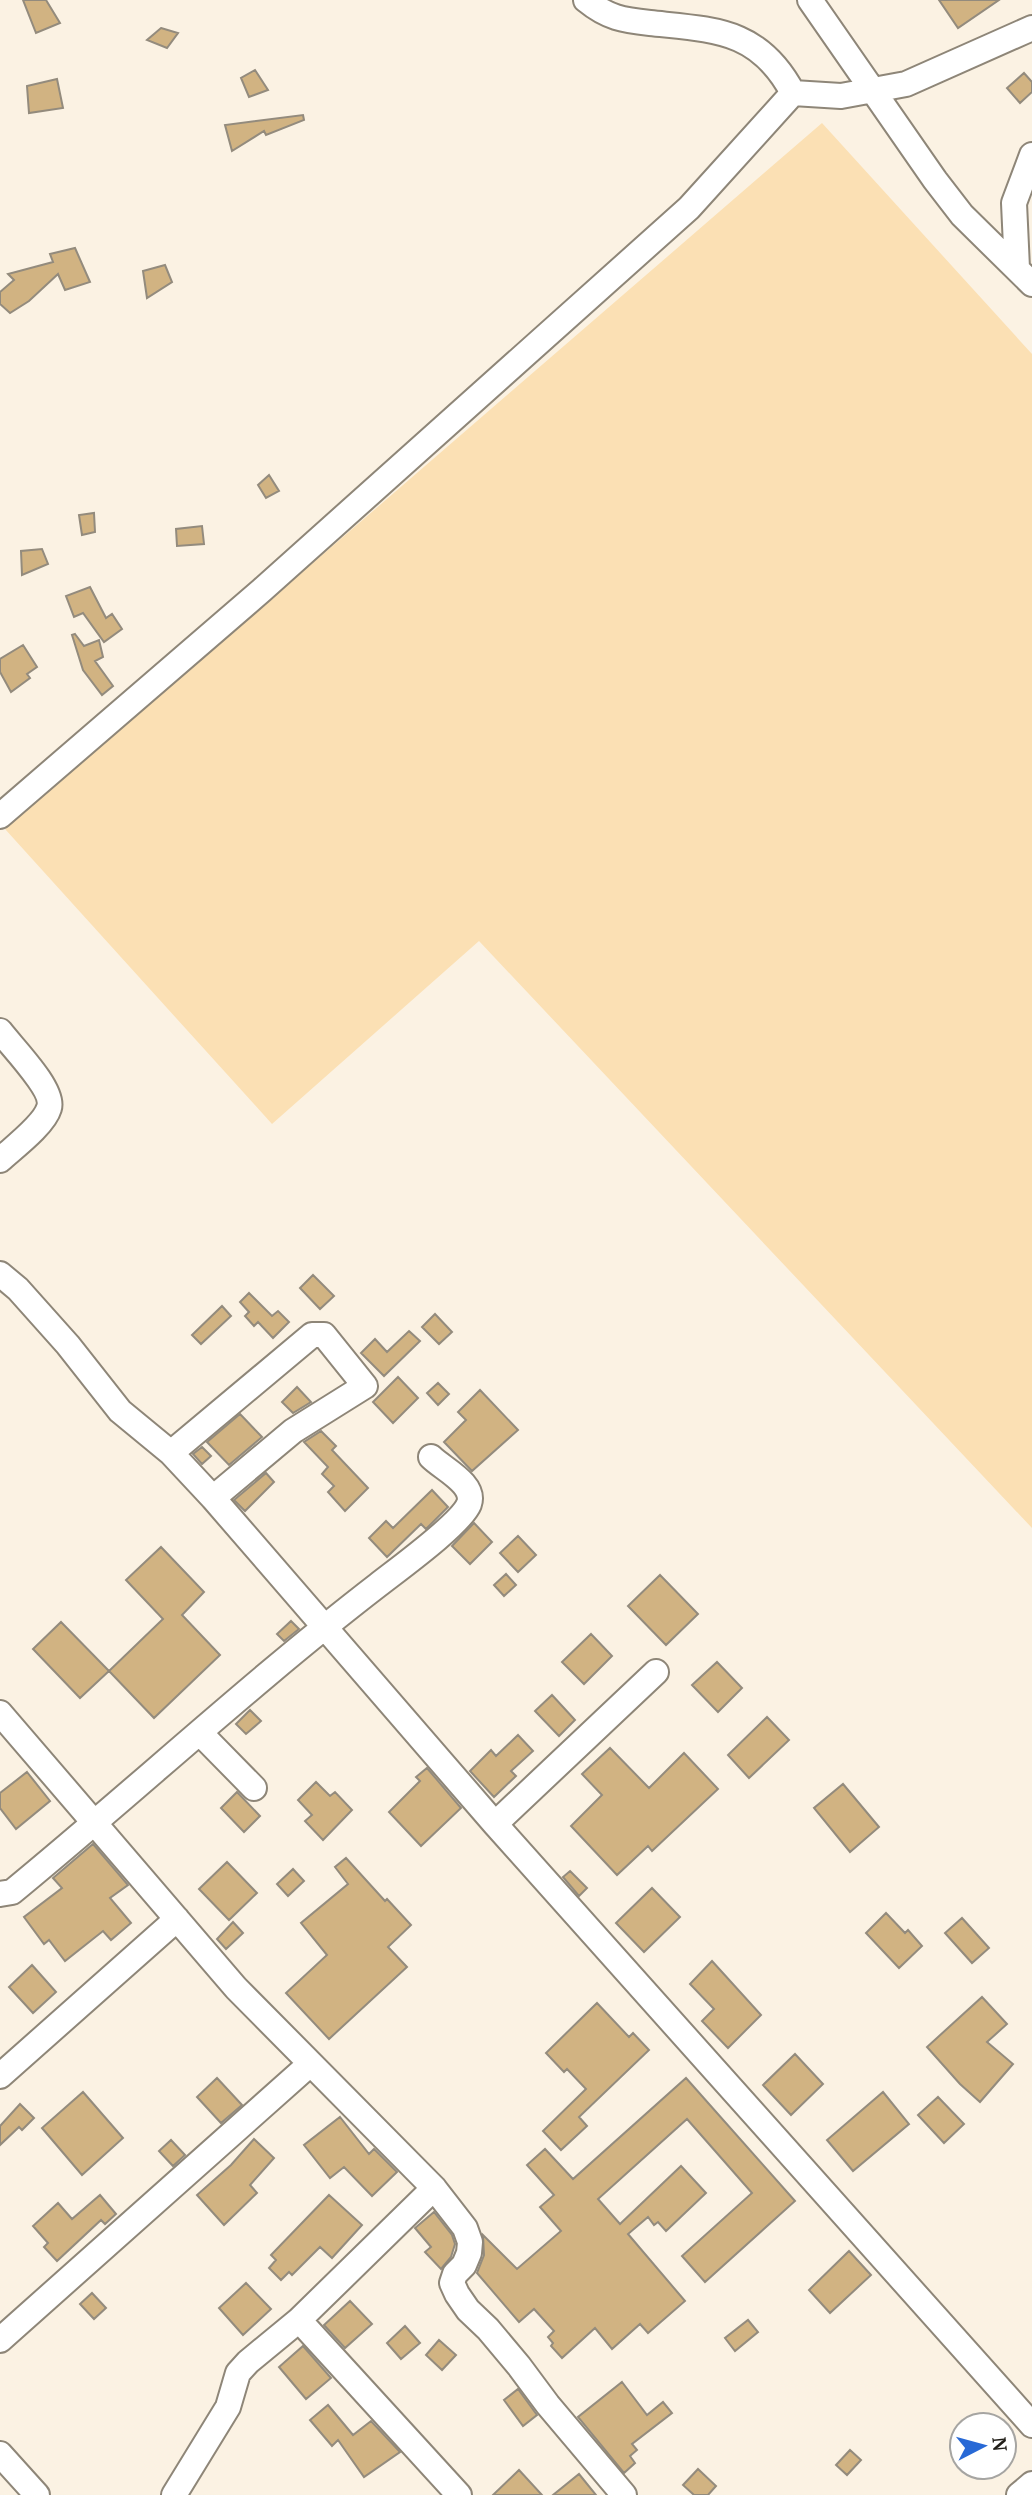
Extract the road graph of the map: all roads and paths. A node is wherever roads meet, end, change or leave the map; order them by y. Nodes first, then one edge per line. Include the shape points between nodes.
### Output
1 (586, 0) edge
2 (810, 0) edge
3 (1032, 28) edge
4 (873, 92) junction
5 (793, 93) junction
6 (1032, 155) edge
7 (1027, 183) edge
8 (1024, 276) edge
9 (0, 816) edge
10 (0, 1031) edge
11 (0, 1160) edge
12 (0, 1274) edge
13 (171, 1453) junction
14 (431, 1457) dead end
15 (213, 1498) junction
16 (324, 1626) junction
17 (656, 1672) dead end
18 (0, 1713) edge
19 (200, 1734) junction
20 (254, 1787) dead end
21 (96, 1823) junction
22 (495, 1824) junction
23 (0, 1894) edge
24 (177, 1919) junction
25 (310, 2064) junction
26 (0, 2076) edge
27 (434, 2188) junction
28 (299, 2320) junction
29 (0, 2340) edge
30 (1032, 2425) edge
31 (0, 2454) edge
32 (1032, 2484) edge
33 (37, 2495) edge
34 (174, 2495) edge
35 (459, 2495) edge
36 (624, 2495) edge
37 (1019, 2495) edge

1 - 5 street via 615,19 733,35 770,61
2 - 4 street
3 - 4 street via 906,84
4 - 5 street via 841,96
4 - 8 street via 962,215
5 - 9 street via 688,208 262,590
6 - 7 street
7 - 8 street via 1014,202 1013,213
10 - 11 street via 46,1089 51,1104 46,1116
12 - 13 street via 68,1345 120,1410
13 - 15 street
13 - 15 street via 312,1335 324,1335 365,1386 293,1431
14 - 16 street via 468,1489 470,1501 462,1515
15 - 16 street
16 - 19 street
16 - 22 street
17 - 22 street
18 - 21 street
19 - 20 street
19 - 21 street
21 - 23 street via 12,1892
21 - 24 street
22 - 30 street
24 - 25 street
24 - 26 street
25 - 27 street
25 - 29 street
27 - 28 street
27 - 36 street via 465,2228 470,2242 464,2265 452,2283 457,2294
28 - 34 street via 238,2373 228,2407
28 - 35 street
31 - 33 street
32 - 37 street

